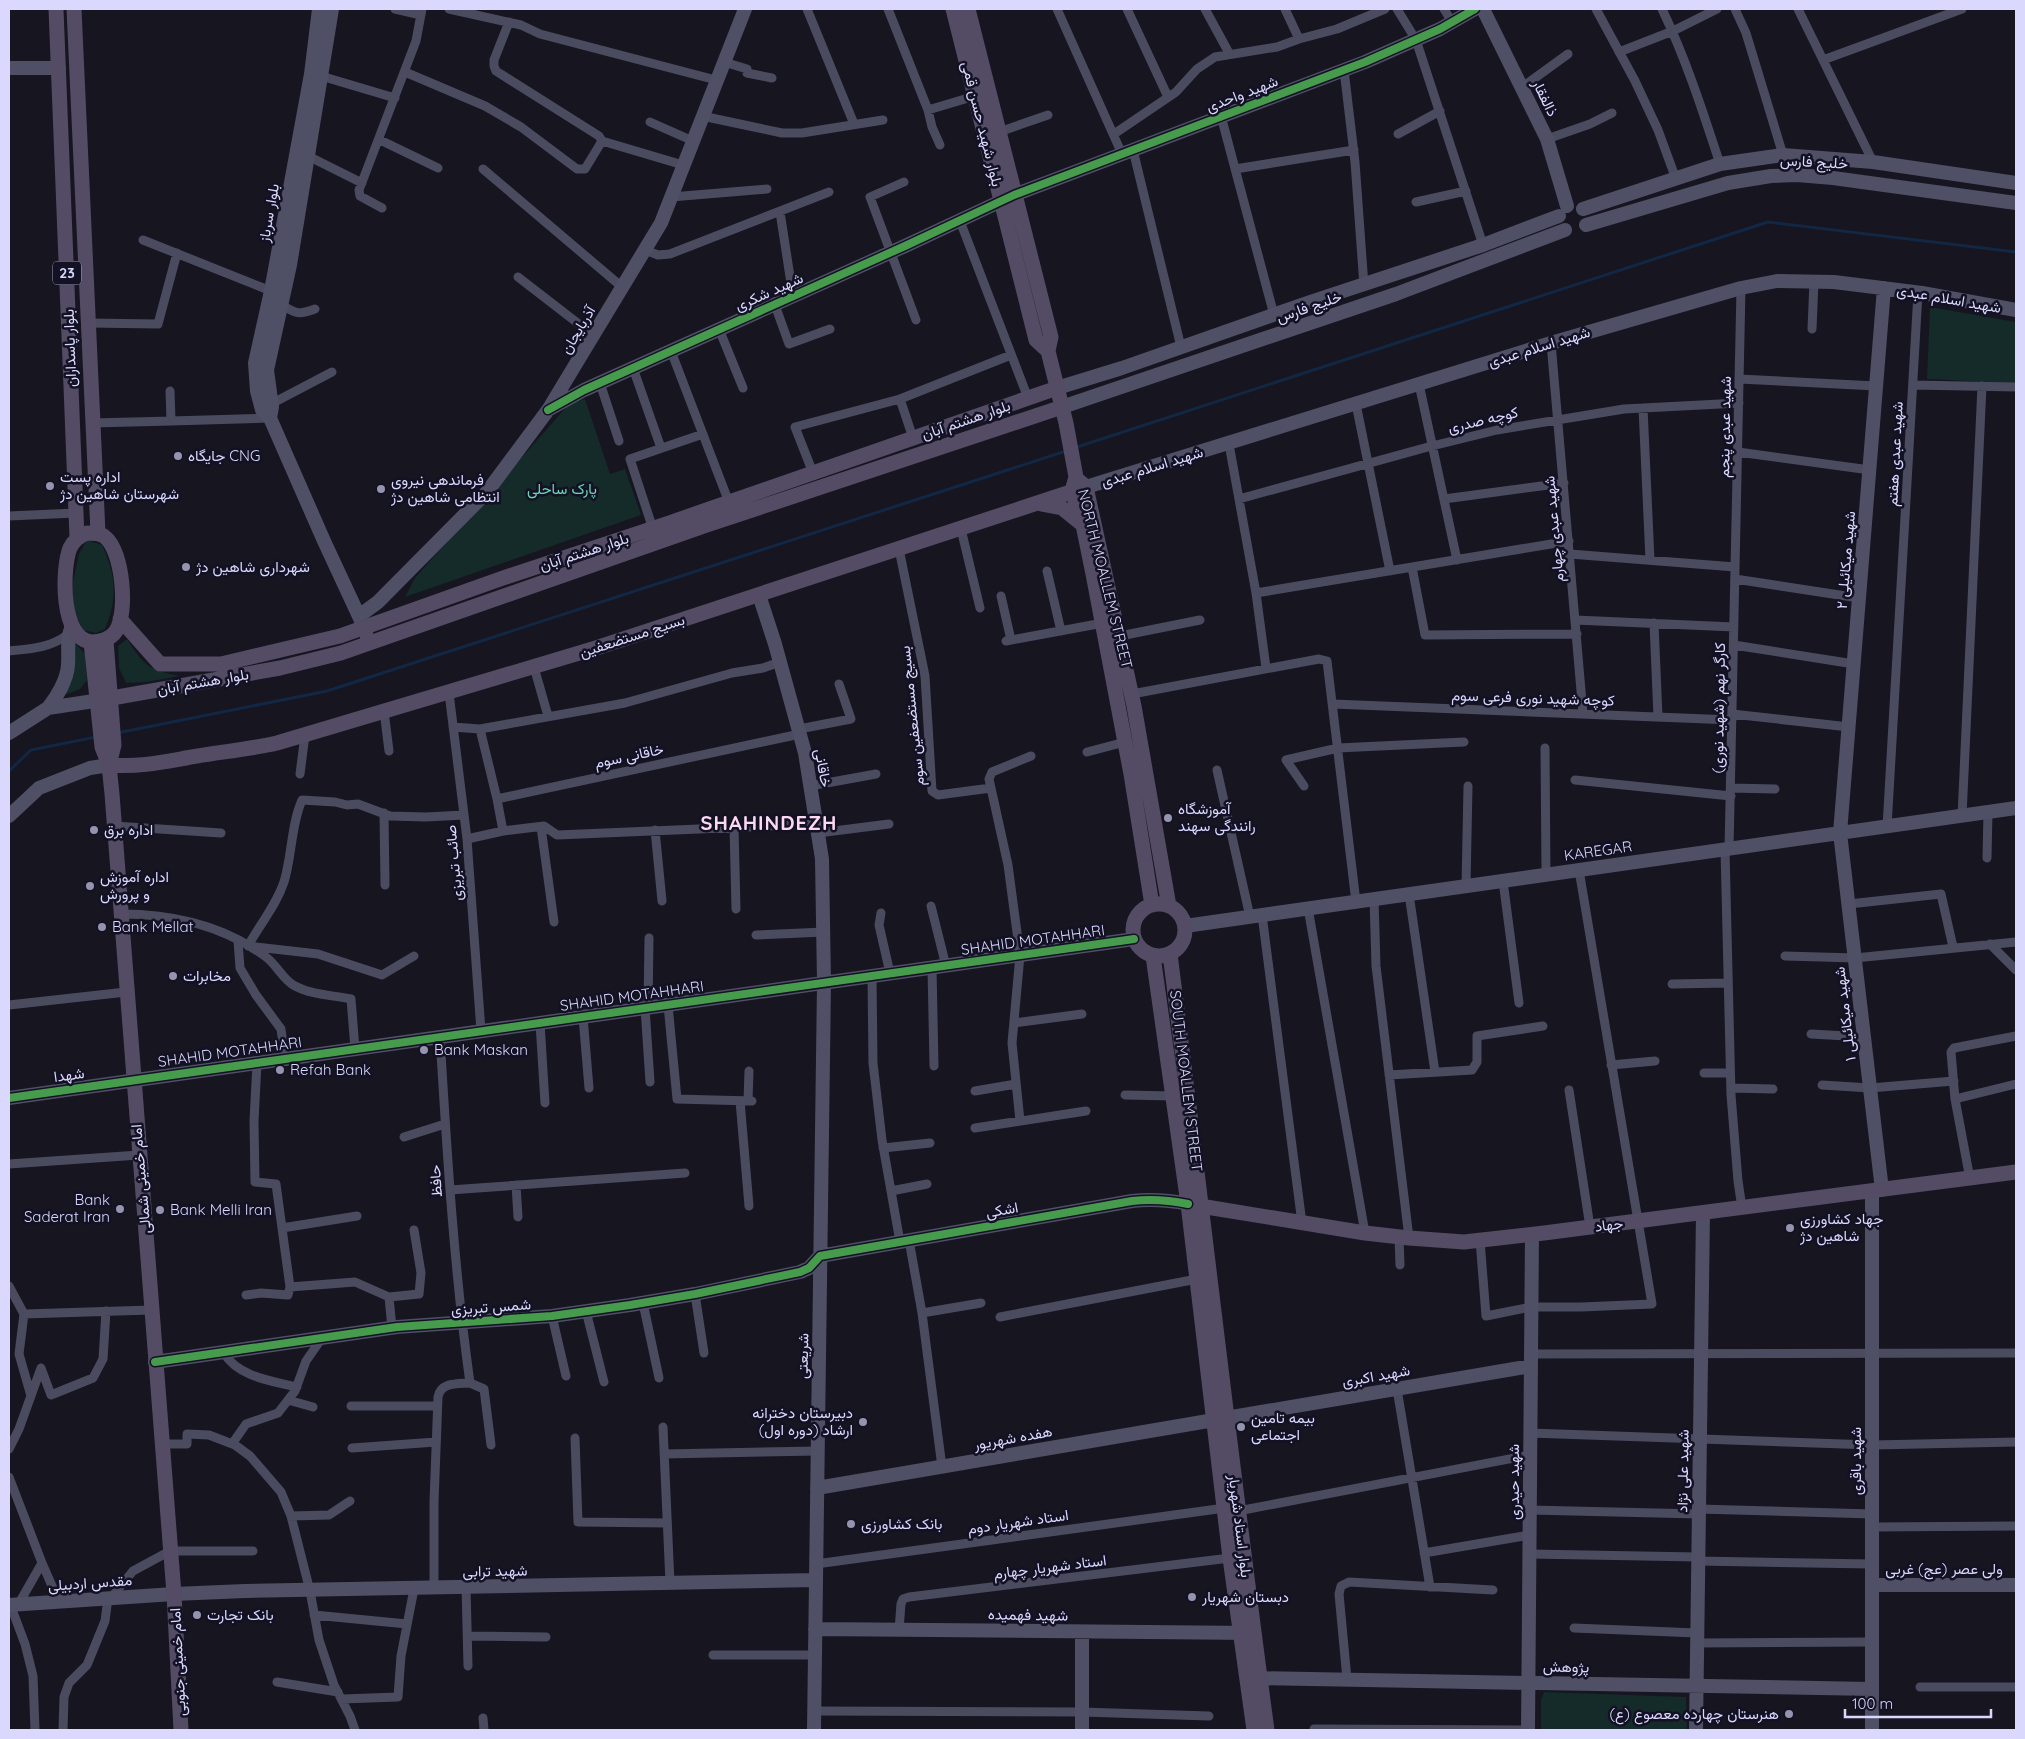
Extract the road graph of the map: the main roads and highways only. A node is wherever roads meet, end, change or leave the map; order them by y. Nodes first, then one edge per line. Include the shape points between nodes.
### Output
1 (56, 9) edge
2 (74, 9) edge
3 (953, 9) edge
4 (968, 9) edge
5 (1008, 198) junction
6 (1057, 388) junction
7 (1062, 407) junction
8 (1077, 480) junction
9 (1039, 504) junction
10 (732, 509) junction
11 (1083, 525) junction
12 (98, 534) junction
13 (77, 538) junction
14 (563, 559) junction
15 (567, 574) junction
16 (1106, 606) junction
17 (120, 619) junction
18 (99, 641) junction
19 (105, 706) junction
20 (110, 747) junction
21 (186, 758) junction
22 (109, 764) junction
23 (1152, 905) junction
24 (1170, 906) junction
25 (1170, 954) junction
26 (1153, 956) junction
27 (2016, 1172) edge
28 (1195, 1206) junction
29 (1220, 1419) junction
30 (1231, 1510) junction
31 (174, 1594) joint
32 (1247, 1633) junction
33 (1254, 1678) junction
34 (182, 1730) edge
35 (1254, 1730) edge
36 (1268, 1730) edge

1 - 13 main road, بلوار پاسداران / 23
2 - 12 main road, بلوار پاسداران / 23
3 - 5 main road, بلوار شهید حسن قمی via 975,96
4 - 5 main road, بلوار شهید حسن قمی via 999,132
5 - 6 main road, بلوار شهید حسن قمی via 1051,337 1048,351
6 - 7 main road, بلوار شهید حسن قمی
6 - 10 main road, بلوار هشتم آبان via 813,473
7 - 8 main road, بلوار شهید حسن قمی
7 - 10 main road, بلوار هشتم آبان
8 - 9 main road, بسیج مستضعفین
8 - 11 main road, NORTH MOALLEM STREET
8 - 16 main road, NORTH MOALLEM STREET
9 - 11 main road via 1062,508
9 - 21 main road, بسیج مستضعفین via 449,693 244,751
10 - 14 main road, بلوار هشتم آبان via 653,528
10 - 15 main road, بلوار هشتم آبان
11 - 16 main road, NORTH MOALLEM STREET
12 - 13 main road via 87,533
12 - 17 main road via 106,537 120,570 123,595
13 - 18 main road, 23 via 70,547 65,580 70,630 83,639
14 - 15 main road
14 - 17 main road, بلوار هشتم آبان via 362,621 340,636 221,664 160,664
15 - 19 main road, بلوار هشتم آبان via 340,653
16 - 23 main road, NORTH MOALLEM STREET via 1103,623
16 - 24 main road, NORTH MOALLEM STREET via 1120,636
17 - 18 main road via 116,631
18 - 19 main road
19 - 20 main road, امام خمینی شمالی
20 - 21 main road, بسیج مستضعفین via 125,757
20 - 22 main road, امام خمینی شمالی
21 - 22 main road, بسیج مستضعفین via 162,764
22 - 31 main road, امام خمینی شمالی
23 - 24 main road
23 - 26 main road via 1138,914 1132,931 1138,947
24 - 25 main road via 1182,917 1185,926 1182,943
25 - 26 main road
25 - 28 main road, SOUTH MOALLEM STREET
26 - 28 main road, SOUTH MOALLEM STREET via 1172,1096
27 - 28 main road, جهاد via 1464,1242 1365,1233
28 - 29 main road, SOUTH MOALLEM STREET
28 - 29 main road, SOUTH MOALLEM STREET via 1197,1279
29 - 30 main road, بلوار استاد شهریار
30 - 32 main road, بلوار استاد شهریار
30 - 32 main road, بلوار استاد شهریار via 1230,1558
31 - 34 main road, امام خمینی جنوبی
32 - 33 main road, بلوار استاد شهریار
33 - 35 main road, بلوار استاد شهریار
33 - 36 main road, بلوار استاد شهریار

